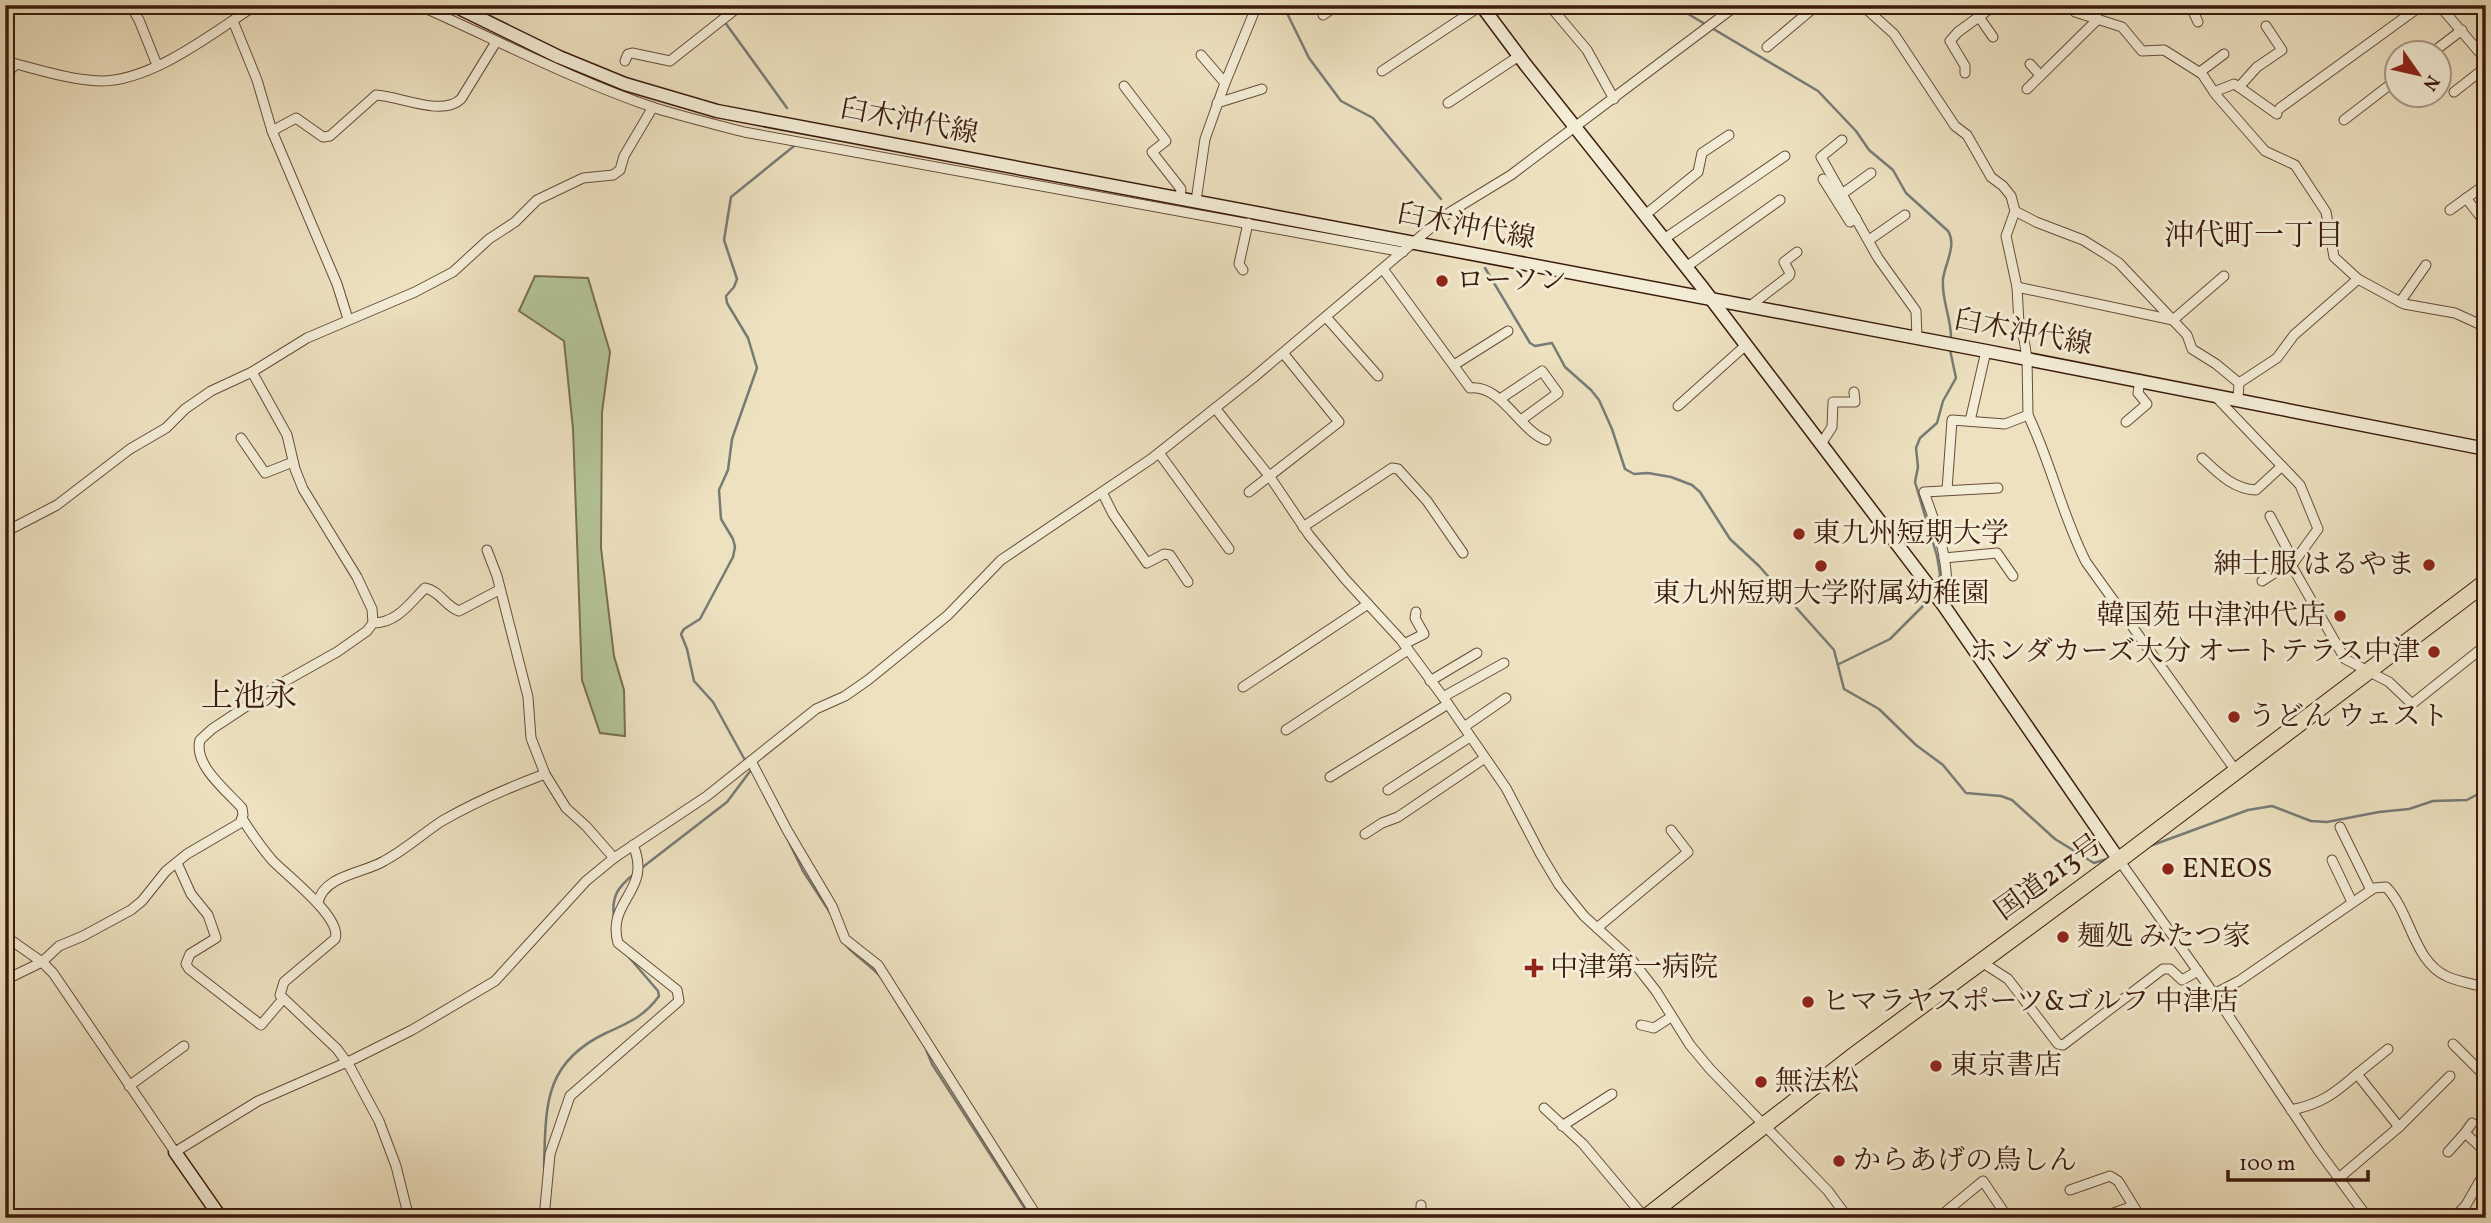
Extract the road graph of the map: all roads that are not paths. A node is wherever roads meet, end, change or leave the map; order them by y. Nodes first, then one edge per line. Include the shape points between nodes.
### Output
1 (130, 5) edge
2 (256, 5) edge
3 (418, 5) edge
4 (453, 5) edge
5 (741, 5) edge
6 (1257, 5) edge
7 (1337, 5) edge
8 (1481, 5) edge
9 (1549, 5) edge
10 (1737, 5) edge
11 (1817, 5) edge
12 (1862, 5) edge
13 (1995, 5) edge
14 (2071, 5) edge
15 (2190, 5) edge
16 (2422, 5) edge
17 (2445, 7) edge
18 (1323, 15) dead end
19 (1979, 17) junction
20 (2098, 19) junction
21 (233, 21) junction
22 (2198, 22) dead end
23 (2266, 26) dead end
24 (2462, 30) junction
25 (1993, 37) dead end
26 (2451, 38) edge
27 (496, 42) junction
28 (1767, 47) dead end
29 (2224, 54) dead end
30 (1200, 55) dead end
31 (1519, 56) junction
32 (2486, 60) edge
33 (5, 61) edge
34 (625, 61) dead end
35 (16, 64) junction
36 (2030, 64) dead end
37 (157, 65) junction
38 (2486, 67) edge
39 (1382, 71) dead end
40 (2200, 72) junction
41 (1965, 73) dead end
42 (5, 75) edge
43 (2040, 75) junction
44 (1224, 83) junction
45 (1124, 86) dead end
46 (2239, 88) junction
47 (1262, 89) dead end
48 (2027, 89) dead end
49 (2382, 91) edge
50 (2214, 92) junction
51 (2454, 92) dead end
52 (1614, 99) junction
53 (1217, 103) junction
54 (1448, 103) dead end
55 (653, 107) junction
56 (2344, 120) dead end
57 (1577, 128) junction
58 (272, 131) junction
59 (1729, 135) dead end
60 (1842, 140) dead end
61 (1785, 156) dead end
62 (1871, 173) dead end
63 (1823, 179) dead end
64 (2486, 184) edge
65 (1842, 194) junction
66 (1180, 198) junction
67 (2466, 198) junction
68 (1196, 201) junction
69 (1780, 201) dead end
70 (2015, 211) junction
71 (2450, 211) dead end
72 (1645, 215) junction
73 (1905, 215) dead end
74 (1856, 218) junction
75 (2483, 220) dead end
76 (1248, 223) junction
77 (1664, 239) junction
78 (1869, 240) junction
79 (1414, 242) junction
80 (1404, 251) junction
81 (1797, 252) dead end
82 (2426, 265) dead end
83 (1686, 267) junction
84 (1383, 269) junction
85 (1243, 270) dead end
86 (2224, 276) dead end
87 (2358, 279) junction
88 (2017, 287) junction
89 (1711, 298) junction
90 (2400, 302) junction
91 (1750, 306) junction
92 (1326, 317) junction
93 (348, 319) junction
94 (2173, 320) junction
95 (1508, 331) dead end
96 (2486, 334) edge
97 (1917, 338) junction
98 (1746, 345) junction
99 (1986, 351) junction
100 (1283, 353) junction
101 (2027, 359) junction
102 (1454, 365) junction
103 (252, 372) junction
104 (1378, 376) dead end
105 (2140, 380) junction
106 (2239, 383) junction
107 (1854, 391) dead end
108 (2213, 394) junction
109 (1500, 399) junction
110 (2238, 399) junction
111 (1678, 407) dead end
112 (1215, 408) junction
113 (2028, 415) junction
114 (1521, 420) junction
115 (1970, 421) junction
116 (2126, 422) dead end
117 (241, 438) dead end
118 (1546, 440) dead end
119 (1821, 444) junction
120 (2484, 446) edge
121 (1159, 453) junction
122 (2202, 458) dead end
123 (293, 462) junction
124 (2282, 466) junction
125 (1270, 477) junction
126 (1998, 488) dead end
127 (1947, 490) junction
128 (1248, 492) dead end
129 (1103, 494) junction
130 (2270, 516) dead end
131 (1303, 527) junction
132 (5, 532) edge
133 (1229, 549) dead end
134 (487, 550) dead end
135 (1463, 553) dead end
136 (1944, 558) junction
137 (2292, 563) junction
138 (2013, 576) dead end
139 (1188, 582) dead end
140 (2262, 582) dead end
141 (2485, 584) edge
142 (499, 590) junction
143 (1368, 604) junction
144 (1944, 606) junction
145 (1416, 612) dead end
146 (373, 623) junction
147 (2486, 645) edge
148 (1406, 647) junction
149 (1477, 653) dead end
150 (1504, 663) dead end
151 (2368, 671) junction
152 (1430, 681) junction
153 (1243, 687) dead end
154 (1506, 698) dead end
155 (1445, 701) junction
156 (1464, 727) junction
157 (1286, 730) dead end
158 (1470, 737) junction
159 (1485, 758) junction
160 (751, 761) junction
161 (2236, 771) junction
162 (545, 774) junction
163 (1330, 777) dead end
164 (1388, 790) dead end
165 (243, 820) junction
166 (2340, 827) dead end
167 (1671, 830) dead end
168 (1366, 834) dead end
169 (633, 845) junction
170 (614, 858) junction
171 (2119, 859) junction
172 (2332, 860) dead end
173 (177, 863) junction
174 (2371, 890) junction
175 (2353, 902) junction
176 (318, 903) junction
177 (1597, 928) junction
178 (5, 936) edge
179 (1980, 961) junction
180 (42, 962) junction
181 (2198, 971) junction
182 (5, 980) edge
183 (2486, 988) edge
184 (2214, 993) junction
185 (283, 999) junction
186 (1671, 1017) junction
187 (1641, 1025) dead end
188 (2453, 1044) dead end
189 (184, 1046) dead end
190 (2388, 1049) dead end
191 (347, 1062) junction
192 (2357, 1074) junction
193 (2449, 1076) dead end
194 (2486, 1077) edge
195 (129, 1086) junction
196 (1612, 1094) dead end
197 (1544, 1108) dead end
198 (2291, 1110) junction
199 (2472, 1123) dead end
200 (1764, 1125) junction
201 (1562, 1126) junction
202 (2399, 1127) junction
203 (2465, 1133) junction
204 (175, 1152) junction
205 (2448, 1152) dead end
206 (2486, 1152) edge
207 (2486, 1170) edge
208 (2339, 1178) junction
209 (2070, 1190) dead end
210 (1421, 1205) dead end
211 (2133, 1206) junction
212 (221, 1218) edge
213 (409, 1218) edge
214 (544, 1218) edge
215 (1038, 1218) edge
216 (1421, 1218) edge
217 (1645, 1218) edge
218 (1848, 1218) edge
219 (1938, 1218) edge
220 (2008, 1218) edge
221 (2100, 1218) edge
222 (2141, 1218) edge
223 (2368, 1218) edge
224 (2454, 1218) edge

1 - 37 street
2 - 21 street
3 - 27 street
4 - 66 main road, 臼木沖代線 via 625,85 717,111
5 - 34 street via 670,61 632,53
6 - 44 street
7 - 18 street
8 - 31 main road
8 - 39 street
9 - 52 street via 1587,50
10 - 52 street
11 - 28 street
12 - 70 street via 1894,34 1955,126 1967,135 1991,177 2011,196
13 - 19 street
14 - 20 street via 2075,12
15 - 22 street
16 - 46 street via 2278,111
17 - 24 street
19 - 25 street
19 - 41 street via 1950,41
20 - 40 street via 2122,27 2142,51 2164,50
20 - 43 street
21 - 37 street
21 - 58 street
23 - 46 street via 2282,50 2257,67
24 - 26 street
24 - 32 street
27 - 55 street
27 - 58 street via 454,104 376,95 330,136 323,137 296,118
29 - 40 street
30 - 44 street
31 - 54 street
31 - 57 main road
33 - 35 street
35 - 37 street via 101,81 129,77
35 - 42 street
36 - 43 street
38 - 51 street
40 - 50 street
43 - 48 street
44 - 53 street
45 - 66 street via 1166,141 1152,152 1181,189
46 - 50 street via 2234,84
47 - 53 street
49 - 56 street
50 - 87 street via 2265,150 2295,165 2326,212 2334,257
52 - 57 street
53 - 68 street via 1205,139
55 - 76 street via 769,138
55 - 93 street via 613,175 583,178 537,200 453,272
57 - 72 main road
57 - 79 street via 1511,176 1447,214
58 - 93 street
59 - 72 street via 1702,153 1698,172
60 - 65 street via 1821,157
61 - 77 street
62 - 65 street
63 - 74 street via 1850,222
64 - 67 street
65 - 74 street
66 - 68 main road, 臼木沖代線
67 - 71 street
67 - 75 street
68 - 79 main road, 臼木沖代線
69 - 83 street
70 - 88 street via 2006,236
70 - 94 street via 2104,253
72 - 77 main road
73 - 78 street
74 - 78 street
76 - 80 street
76 - 85 street via 1239,264
77 - 83 main road
78 - 97 street via 1916,311
79 - 80 street
79 - 89 main road, 臼木沖代線
80 - 84 street
81 - 91 street via 1784,262 1789,276
82 - 90 street
83 - 89 main road
84 - 92 street
84 - 102 street
86 - 94 street
87 - 90 street
87 - 106 street via 2294,335 2277,358
88 - 94 street
88 - 101 street
89 - 91 main road, 臼木沖代線
89 - 98 main road
90 - 96 street via 2455,313 2479,324
91 - 97 main road, 臼木沖代線
92 - 100 street
92 - 104 street
93 - 103 street
94 - 106 street via 2192,349
95 - 102 street
97 - 99 main road, 臼木沖代線
98 - 111 street
98 - 119 main road
99 - 101 main road, 臼木沖代線
99 - 115 street
100 - 112 street
100 - 125 street via 1339,422
101 - 105 main road, 臼木沖代線
101 - 113 street
102 - 109 street via 1470,388
103 - 123 street via 286,435
103 - 132 street via 201,398 57,505
105 - 108 main road, 臼木沖代線
105 - 116 street via 2138,393 2147,404
106 - 110 street
107 - 119 street via 1855,402 1833,402 1832,428
108 - 110 main road, 臼木沖代線
108 - 124 street
109 - 114 street
109 - 114 street via 1542,371 1558,394
110 - 120 main road, 臼木沖代線
112 - 121 street
112 - 125 street
113 - 115 street via 2005,424
113 - 161 street via 2070,531 2086,562
114 - 118 street
115 - 127 street via 1952,420
117 - 123 street via 265,473
119 - 144 main road
121 - 129 street
121 - 133 street
122 - 124 street via 2232,484 2256,490
123 - 146 street via 307,496 358,577 372,608
124 - 137 street via 2300,485 2318,529
125 - 128 street
125 - 131 street
126 - 127 street
127 - 136 street via 1924,492
129 - 139 street via 1147,563 1170,555
129 - 160 street via 1001,560 931,630
130 - 137 street
131 - 135 street via 1392,468 1427,501
131 - 143 street
134 - 142 street
136 - 138 street via 1997,553
136 - 144 street via 1948,587
137 - 140 street
137 - 151 street via 2345,659
141 - 151 highway, 国道213号
142 - 146 street via 459,611 425,588 391,620
142 - 162 street via 527,697 531,738
143 - 148 street
143 - 153 street
144 - 171 main road
145 - 148 street via 1424,634
146 - 165 street via 337,652 280,684 200,740 206,767 242,808
147 - 151 street via 2412,704 2389,682
148 - 152 street
148 - 157 street
149 - 152 street
150 - 155 street
151 - 161 highway, 国道213号
152 - 155 street
154 - 156 street
155 - 156 street
155 - 163 street
156 - 158 street
158 - 159 street
158 - 164 street
159 - 168 street
159 - 177 street via 1559,884
160 - 169 street
160 - 215 street via 832,906 845,939 878,965
161 - 171 highway, 国道213号
162 - 170 street via 566,808
162 - 176 street via 461,810 380,864 343,877 321,894
165 - 173 street
165 - 176 street via 272,859
166 - 174 street
167 - 177 street via 1688,852
169 - 170 street
169 - 214 street via 640,869 617,915 618,943 677,990 679,1001 570,1096 550,1154
170 - 191 street via 586,881 495,981
171 - 179 highway, 国道213号
171 - 181 street
172 - 175 street
173 - 180 street via 131,910 59,946
173 - 185 street via 191,894 208,915 216,938 190,954 189,969 261,1025
174 - 175 street
174 - 183 street via 2386,887 2396,896 2418,945 2437,971
175 - 184 street via 2239,981
176 - 185 street via 336,936 284,982
177 - 186 street via 1631,959
178 - 180 street
179 - 181 street via 2008,979 2063,1045 2164,969 2182,980
179 - 200 highway, 国道213号
180 - 182 street
180 - 195 street
181 - 184 street
184 - 198 street
185 - 191 street
186 - 187 street via 1654,1028
186 - 200 street via 1710,1069
188 - 194 street
189 - 195 street
190 - 192 street
191 - 204 street via 258,1101
191 - 213 street via 379,1121
192 - 198 street via 2331,1097
192 - 202 street
193 - 202 street
195 - 204 street
196 - 201 street
197 - 201 street
198 - 208 street
199 - 203 street
200 - 217 highway, 国道213号
200 - 218 street
201 - 217 street
202 - 208 street
203 - 205 street
203 - 206 street
204 - 212 main road
207 - 224 street
208 - 223 street
209 - 211 street via 2110,1175
210 - 216 street
211 - 221 street
211 - 222 street
219 - 220 street via 1983,1181

